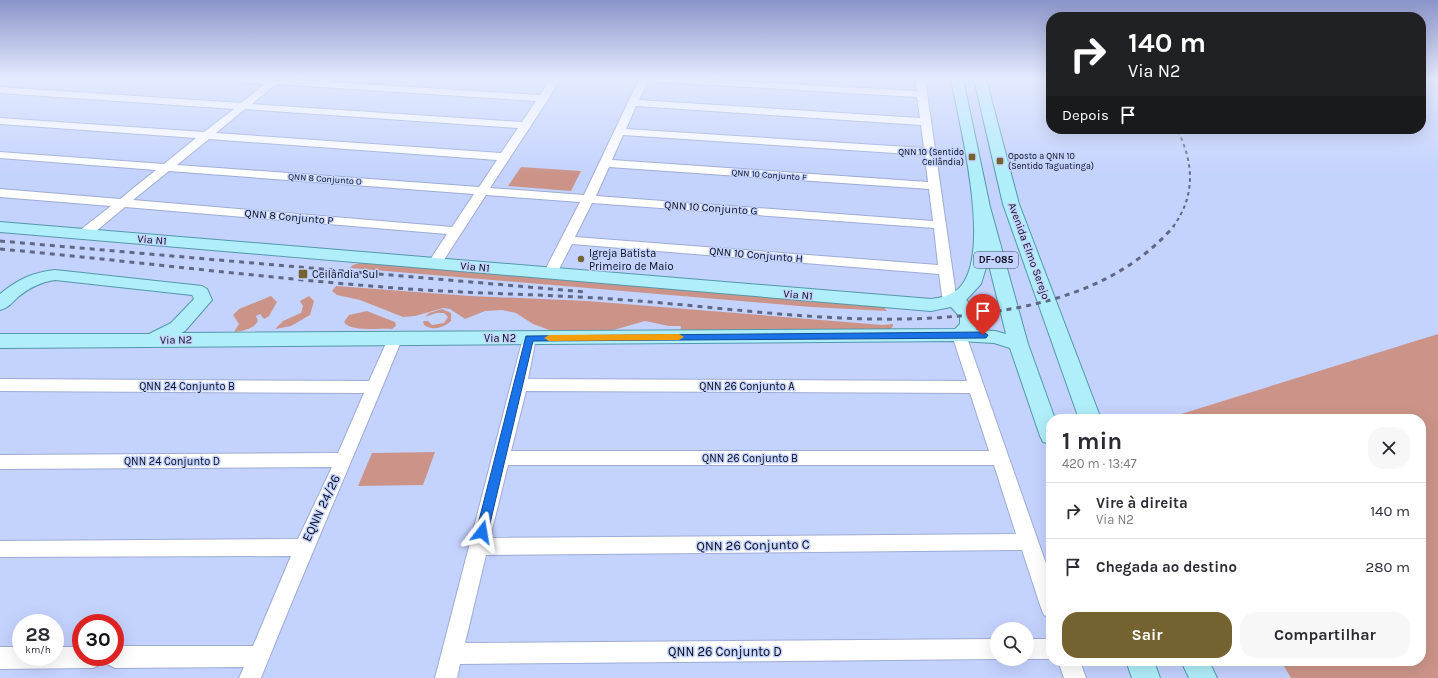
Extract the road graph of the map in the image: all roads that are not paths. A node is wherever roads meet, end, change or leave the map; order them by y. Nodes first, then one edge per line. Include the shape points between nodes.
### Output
1 (236, 111) edge
2 (299, 111) edge
3 (536, 111) edge
4 (630, 111) edge
5 (741, 111) edge
6 (924, 111) edge
7 (963, 111) edge
8 (988, 111) edge
9 (0, 121) edge
10 (926, 122) junction
11 (965, 124) junction
12 (526, 125) junction
13 (992, 126) junction
14 (619, 132) junction
15 (206, 135) junction
16 (929, 152) junction
17 (0, 155) edge
18 (505, 157) junction
19 (605, 163) junction
20 (167, 167) junction
21 (934, 186) junction
22 (482, 191) junction
23 (0, 193) edge
24 (588, 199) junction
25 (123, 203) junction
26 (982, 207) junction
27 (939, 225) junction
28 (0, 227) edge
29 (456, 231) junction
30 (84, 234) junction
31 (567, 240) junction
32 (435, 263) junction
33 (945, 270) junction
34 (550, 274) junction
35 (952, 302) junction
36 (0, 304) edge
37 (959, 335) junction
38 (529, 338) junction
39 (395, 339) junction
40 (148, 340) junction
41 (0, 341) edge
42 (1018, 344) junction
43 (0, 385) edge
44 (519, 385) junction
45 (375, 387) junction
46 (975, 387) junction
47 (1088, 414) edge
48 (1046, 422) edge
49 (500, 458) junction
50 (1000, 458) junction
51 (344, 460) junction
52 (0, 462) edge
53 (1028, 542) junction
54 (304, 547) junction
55 (478, 547) junction
56 (0, 549) edge
57 (1046, 594) edge
58 (990, 649) edge
59 (1034, 649) edge
60 (1046, 649) edge
61 (452, 654) junction
62 (260, 656) junction
63 (72, 657) edge
64 (124, 657) edge
65 (0, 658) edge
66 (1071, 666) edge
67 (1142, 666) edge
68 (1197, 666) edge
69 (250, 678) edge
70 (446, 678) edge
71 (1075, 678) edge
72 (1146, 678) edge
73 (1203, 678) edge

1 - 15 street
2 - 12 street
3 - 12 street
4 - 14 street
5 - 10 street
6 - 10 street
7 - 11 main road, DF-085
8 - 13 main road, Avenida Elmo Serejo / DF-085
9 - 15 street
10 - 16 street
11 - 13 main road
11 - 26 main road, DF-085
12 - 18 street
13 - 47 main road, Avenida Elmo Serejo / DF-085 via 1011,204
14 - 16 street
14 - 19 street
15 - 18 street
15 - 20 street
16 - 21 street
17 - 20 street, QNN 8 Conjunto O
18 - 22 street
19 - 21 street, QNN 10 Conjunto F
19 - 24 street
20 - 22 street, QNN 8 Conjunto O
20 - 25 street
21 - 27 street
22 - 24 street, QNN 10 Conjunto G
22 - 29 street
23 - 25 street
24 - 27 street, QNN 10 Conjunto G
24 - 31 street
25 - 29 street, QNN 8 Conjunto P
25 - 30 street
26 - 35 main road via 980,256 975,279 970,288
26 - 42 main road, DF-085
27 - 33 street
28 - 30 main road, Via N1
29 - 32 street
30 - 32 main road, Via N1
31 - 33 street, QNN 10 Conjunto H
31 - 34 street
32 - 34 main road, Via N1
33 - 35 street
34 - 35 main road, Via N1 via 914,304
35 - 37 main road via 967,312 970,320 968,328
36 - 40 main road, Via N2 via 25,283 46,275 196,290 201,293 203,300 178,327
37 - 38 main road, Via N2
37 - 42 main road, Via N2 via 995,337
37 - 46 street
38 - 39 main road, Via N2
38 - 44 street
39 - 40 main road, Via N2
39 - 45 street, EQNN 24/26
40 - 41 main road, Via N2
42 - 48 main road, DF-085
43 - 45 street, QNN 24 Conjunto B
44 - 46 street, QNN 26 Conjunto A
44 - 49 street
45 - 51 street, EQNN 24/26
46 - 50 street
49 - 50 street, QNN 26 Conjunto B
49 - 55 street
50 - 53 street
51 - 52 street, QNN 24 Conjunto D
51 - 54 street, EQNN 24/26
53 - 55 street, QNN 26 Conjunto C
53 - 57 street
54 - 56 street
54 - 62 street, EQNN 24/26
55 - 61 street
58 - 61 street, QNN 26 Conjunto D
59 - 60 street
61 - 70 street
62 - 64 street
62 - 69 street, EQNN 24/26
63 - 65 street
66 - 71 street
67 - 72 main road
68 - 73 main road

